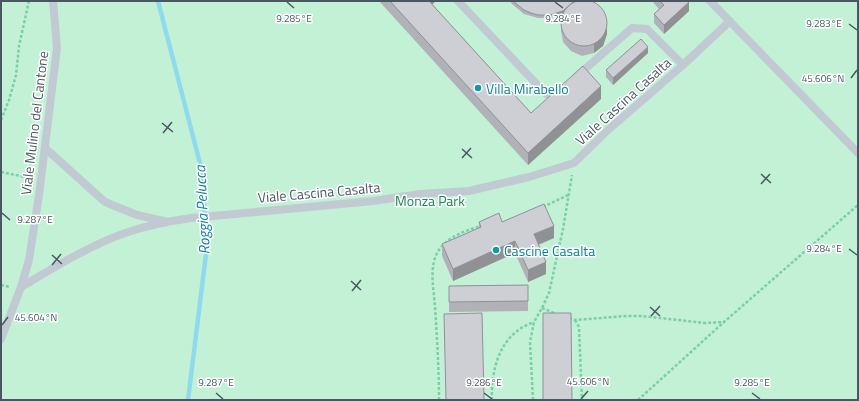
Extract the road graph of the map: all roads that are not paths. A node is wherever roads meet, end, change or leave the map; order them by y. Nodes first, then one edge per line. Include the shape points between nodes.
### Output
1 (53, 1) edge
2 (458, 1) edge
3 (710, 1) edge
4 (730, 21) junction
5 (683, 65) junction
6 (45, 148) junction
7 (858, 153) edge
8 (164, 222) junction
9 (21, 287) junction
10 (1, 339) edge

1 - 6 lane, Viale Mulino del Cantone via 57,48
2 - 5 lane via 546,94 556,95 632,28 647,29
3 - 4 lane
4 - 5 lane, Viale Cascina Casalta
4 - 7 lane
5 - 8 lane, Viale Cascina Casalta via 574,163 529,177 469,191
6 - 8 lane, Viale Cascina Casalta via 105,202 137,215
6 - 9 lane, Viale Mulino del Cantone via 29,260
8 - 9 lane, Viale Cascina Casalta via 128,232 97,245
9 - 10 lane, Viale Mulino del Cantone

